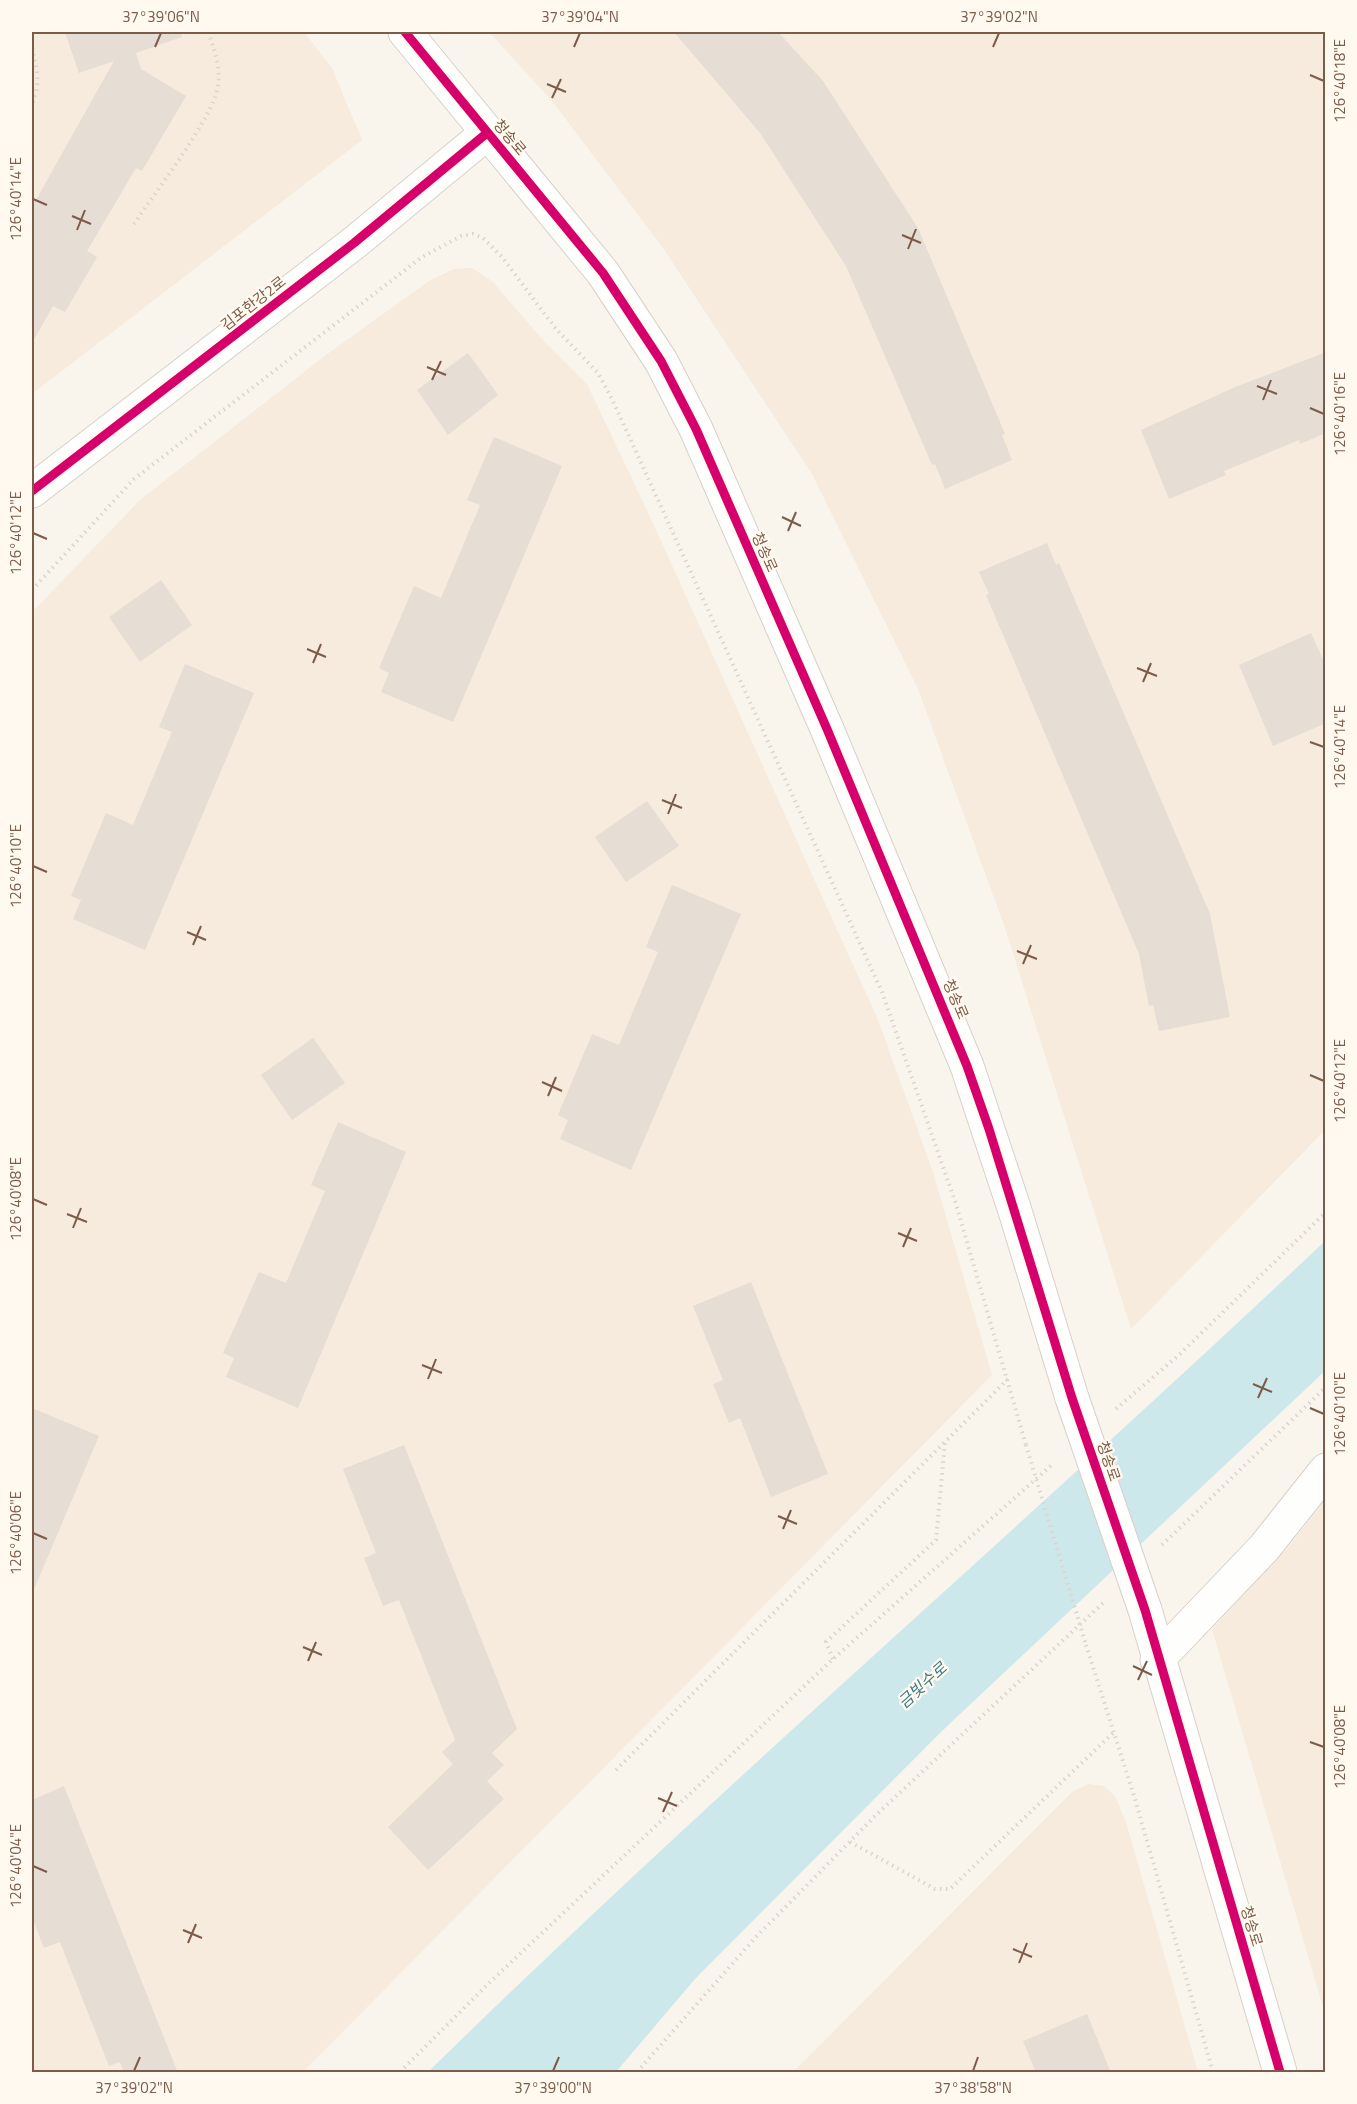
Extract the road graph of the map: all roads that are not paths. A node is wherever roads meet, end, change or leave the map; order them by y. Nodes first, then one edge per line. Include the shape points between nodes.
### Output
1 (405, 32) edge
2 (487, 133) junction
3 (32, 491) edge
4 (1326, 1470) edge
5 (1157, 1660) junction
6 (1280, 2073) edge

1 - 2 street, 청송로
2 - 3 street, 김포한강2로 via 354,243
2 - 5 street, 청송로, bridge via 603,273 661,361 696,429 827,729 967,1066 1071,1398 1145,1610
4 - 5 street via 1264,1548
5 - 6 street, 청송로

